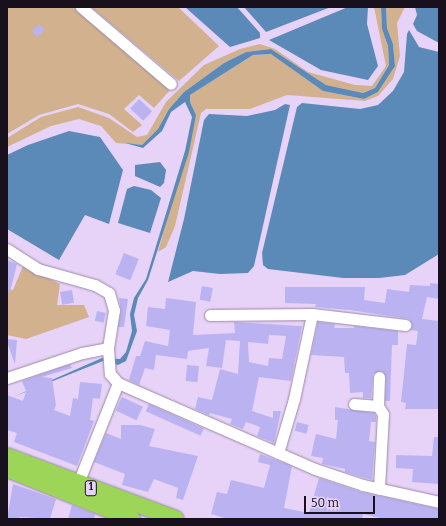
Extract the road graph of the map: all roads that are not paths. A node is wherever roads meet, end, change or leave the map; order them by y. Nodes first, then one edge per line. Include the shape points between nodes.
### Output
1 (81, 7) edge
2 (171, 84) dead end
3 (7, 249) edge
4 (312, 314) junction
5 (210, 315) dead end
6 (405, 325) dead end
7 (109, 357) junction
8 (379, 377) dead end
9 (7, 378) edge
10 (118, 383) junction
11 (354, 404) dead end
12 (378, 406) junction
13 (278, 454) junction
14 (7, 456) edge
15 (7, 469) edge
16 (379, 489) junction
17 (76, 490) junction
18 (439, 502) edge
19 (132, 519) edge
20 (176, 519) edge

1 - 2 street
3 - 7 street via 38,269 95,285 109,293 114,310
4 - 5 street
4 - 6 street
4 - 13 street via 294,399
7 - 9 street via 82,353
7 - 10 street via 113,380
8 - 12 street
10 - 13 street
10 - 17 street
11 - 12 street
12 - 16 street via 384,418
13 - 16 street via 315,469
14 - 17 highway, 1
15 - 17 highway, 1
16 - 18 street
17 - 19 highway, 1
17 - 20 highway, 1

